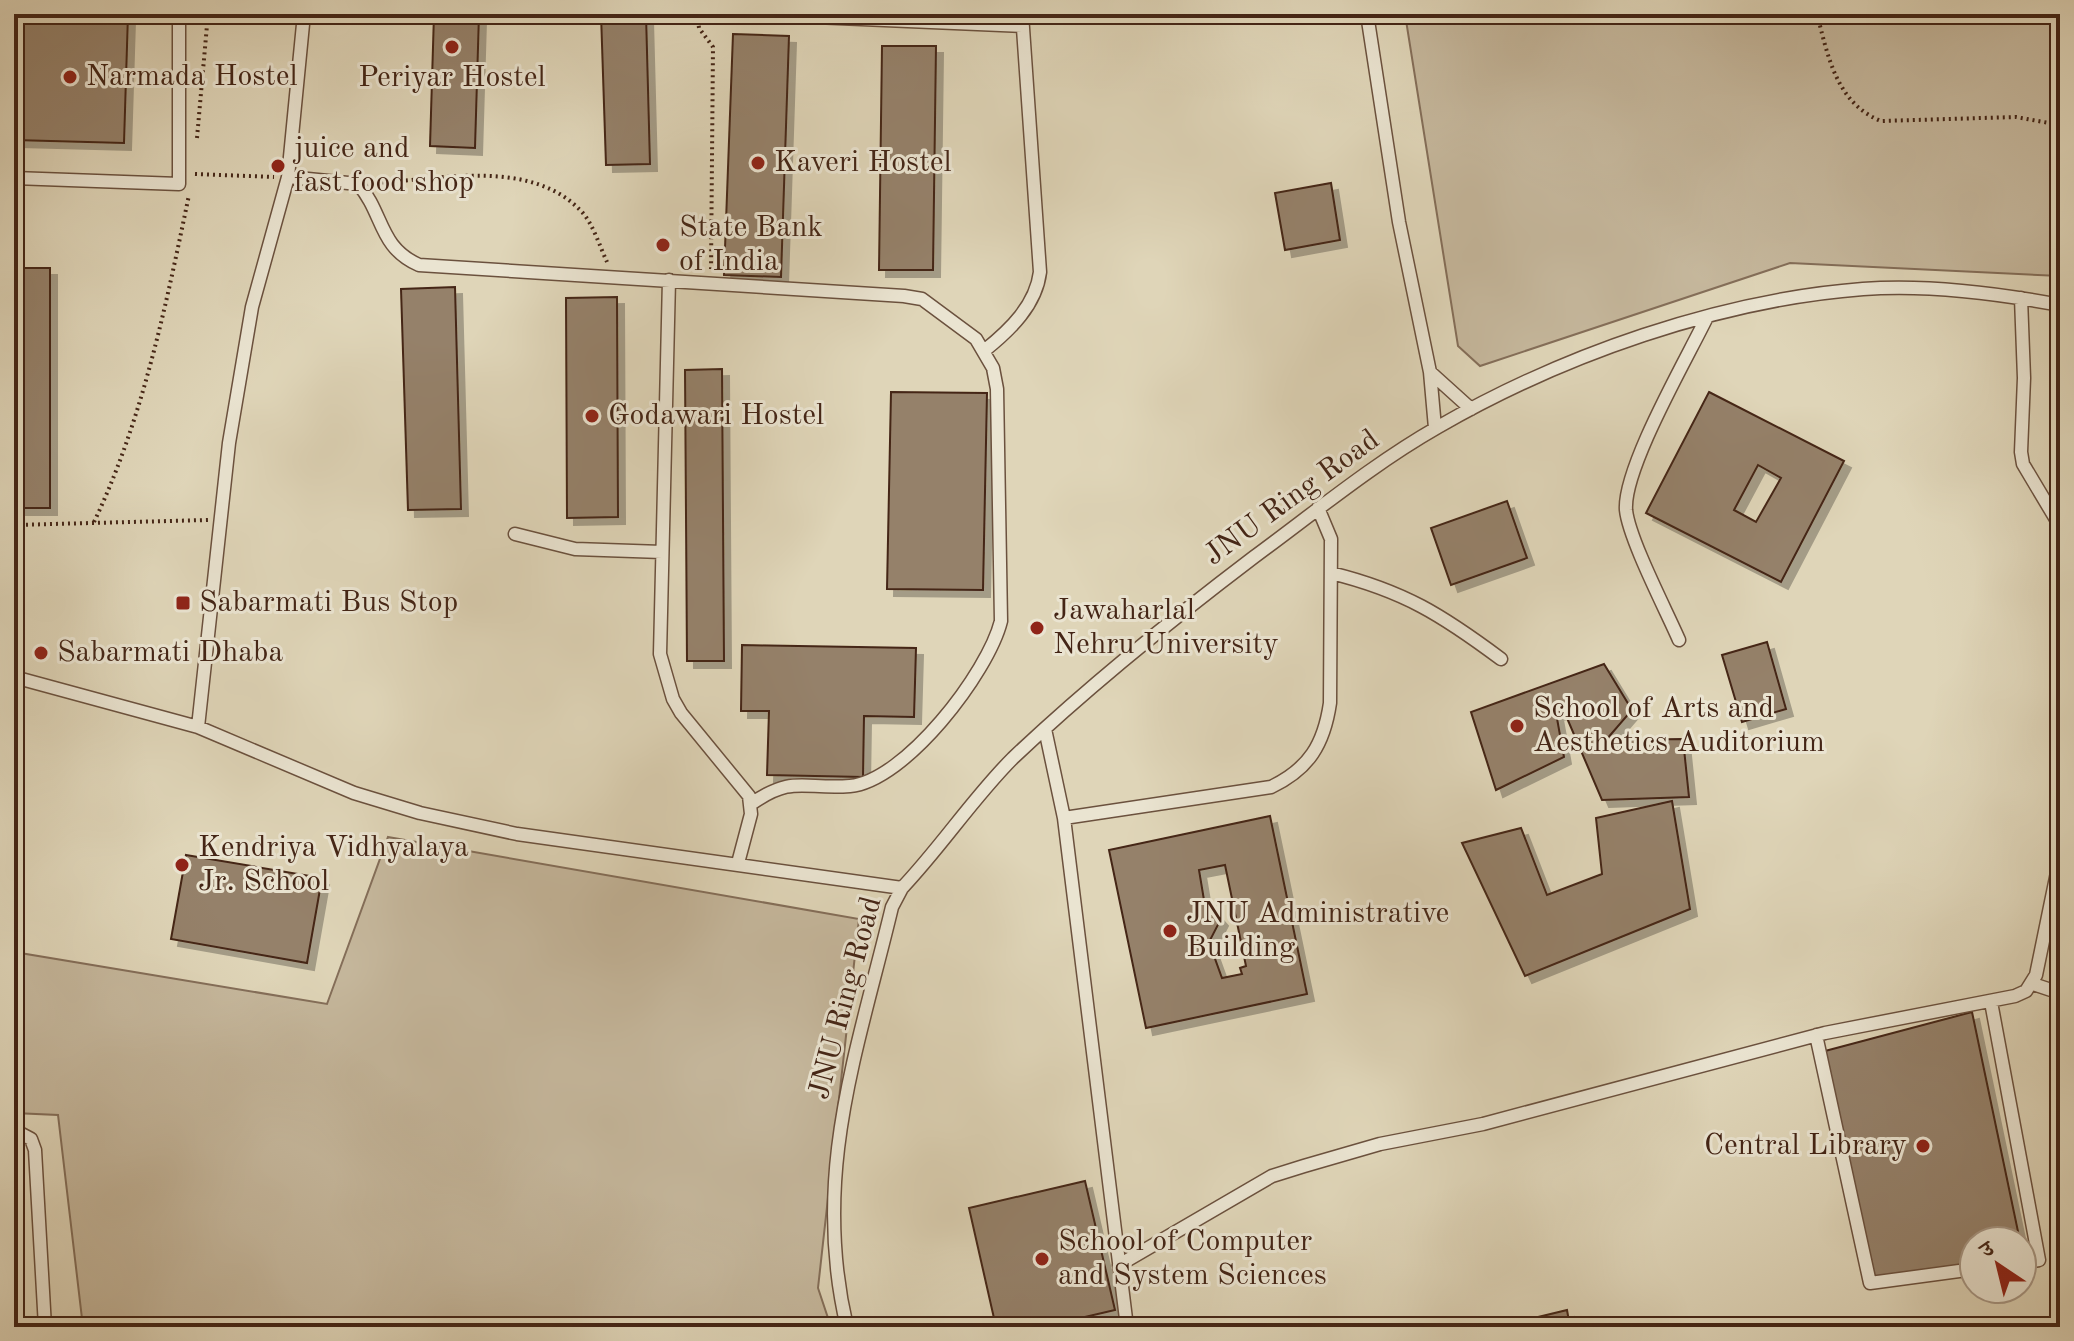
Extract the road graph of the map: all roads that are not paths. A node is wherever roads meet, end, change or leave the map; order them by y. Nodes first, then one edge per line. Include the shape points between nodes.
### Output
1 (179, 14) edge
2 (304, 14) edge
3 (746, 14) edge
4 (1367, 14) edge
5 (1022, 20) edge
6 (288, 177) junction
7 (14, 178) edge
8 (669, 280) junction
9 (2021, 298) junction
10 (2055, 304) edge
11 (1706, 319) junction
12 (985, 350) junction
13 (1430, 372) junction
14 (1471, 409) junction
15 (1435, 428) junction
16 (1318, 508) junction
17 (2060, 526) edge
18 (515, 534) dead end
19 (662, 552) junction
20 (1331, 573) junction
21 (1679, 640) dead end
22 (1501, 659) dead end
23 (14, 677) edge
24 (198, 727) junction
25 (1045, 729) junction
26 (751, 804) junction
27 (1064, 818) junction
28 (2060, 858) edge
29 (738, 863) junction
30 (902, 888) junction
31 (2029, 988) junction
32 (2060, 993) edge
33 (1991, 1002) junction
34 (1816, 1035) junction
35 (14, 1130) edge
36 (2032, 1225) edge
37 (1119, 1265) junction
38 (1958, 1271) edge
39 (45, 1327) edge
40 (847, 1327) edge
41 (1127, 1327) edge

1 - 7 lane via 179,184
2 - 6 lane
3 - 5 lane
4 - 13 lane via 1399,222
5 - 12 lane via 1038,287 1022,314
6 - 8 lane via 358,184 389,244 419,265
6 - 24 lane via 252,307 218,520
8 - 12 lane via 922,299
8 - 19 lane
9 - 10 lane, JNU Ring Road
9 - 11 lane, JNU Ring Road via 1866,289 1786,298
9 - 17 lane via 2023,464
11 - 14 lane, JNU Ring Road via 1613,345
11 - 21 lane via 1627,494 1633,531
12 - 26 lane via 997,389 1001,621 989,655 947,718 878,777 850,786 781,785
13 - 14 lane
13 - 15 lane
14 - 15 lane, JNU Ring Road
15 - 16 lane, JNU Ring Road
16 - 20 lane via 1331,539
16 - 25 lane, JNU Ring Road via 1191,605
18 - 19 lane via 575,549
19 - 26 lane via 660,654 673,699
20 - 22 lane via 1398,593
20 - 27 lane via 1326,729 1313,757 1292,777 1271,787
23 - 24 lane
24 - 29 lane via 354,793 420,813 517,834
25 - 27 lane
25 - 30 lane, JNU Ring Road via 1003,769
26 - 29 lane
27 - 37 lane
28 - 31 lane
29 - 30 lane
30 - 40 lane, JNU Ring Road via 892,907 847,1079 839,1130 833,1250
31 - 32 lane
31 - 33 lane
33 - 34 lane
33 - 36 lane
34 - 37 lane via 1272,1176
34 - 38 lane via 1870,1283
35 - 39 lane via 31,1139 35,1150
37 - 41 lane

